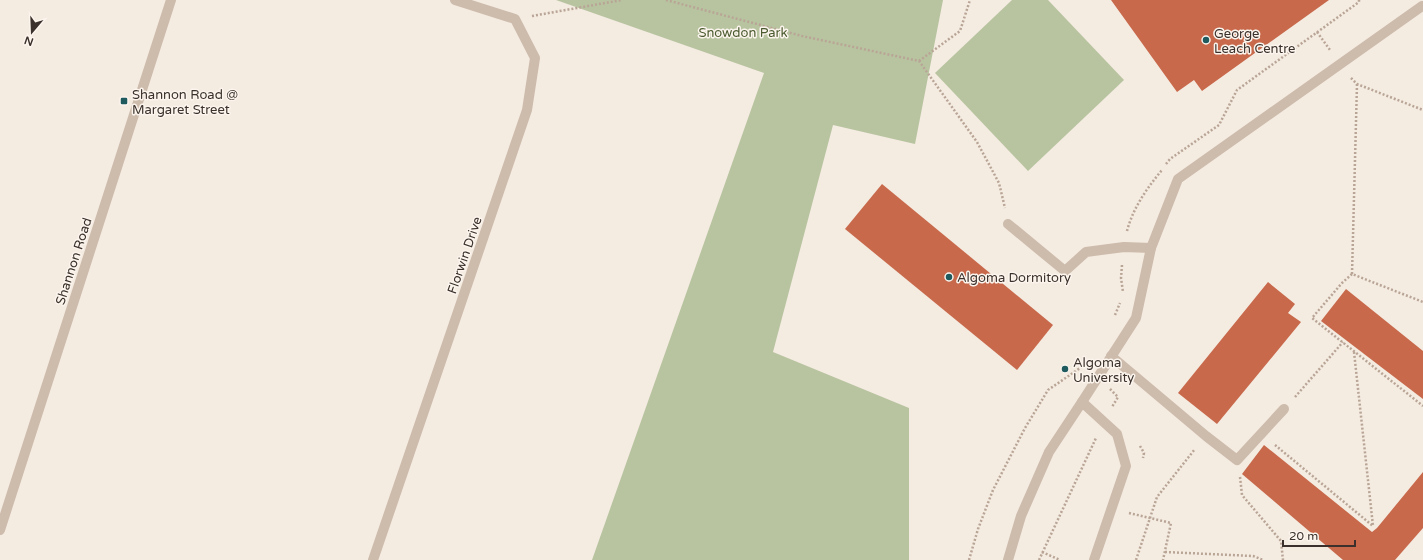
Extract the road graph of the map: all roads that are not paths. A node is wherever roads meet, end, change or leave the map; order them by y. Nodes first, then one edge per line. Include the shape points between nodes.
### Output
1 (171, 0) edge
2 (455, 0) edge
3 (1421, 4) edge
4 (1008, 224) road end
5 (1151, 248) junction
6 (1111, 356) junction
7 (1082, 402) junction
8 (1284, 409) road end
9 (0, 530) edge
10 (373, 560) edge
11 (1008, 560) edge
12 (1094, 560) edge

1 - 9 street, Shannon Road
2 - 10 street, Florwin Drive via 515,19 535,58 527,110
3 - 5 street via 1340,65 1178,179
4 - 5 street via 1065,271 1086,252 1124,247
5 - 6 street via 1136,318
6 - 7 street
6 - 8 street via 1237,460
7 - 11 street via 1049,452 1021,516
7 - 12 street via 1117,434 1126,466

